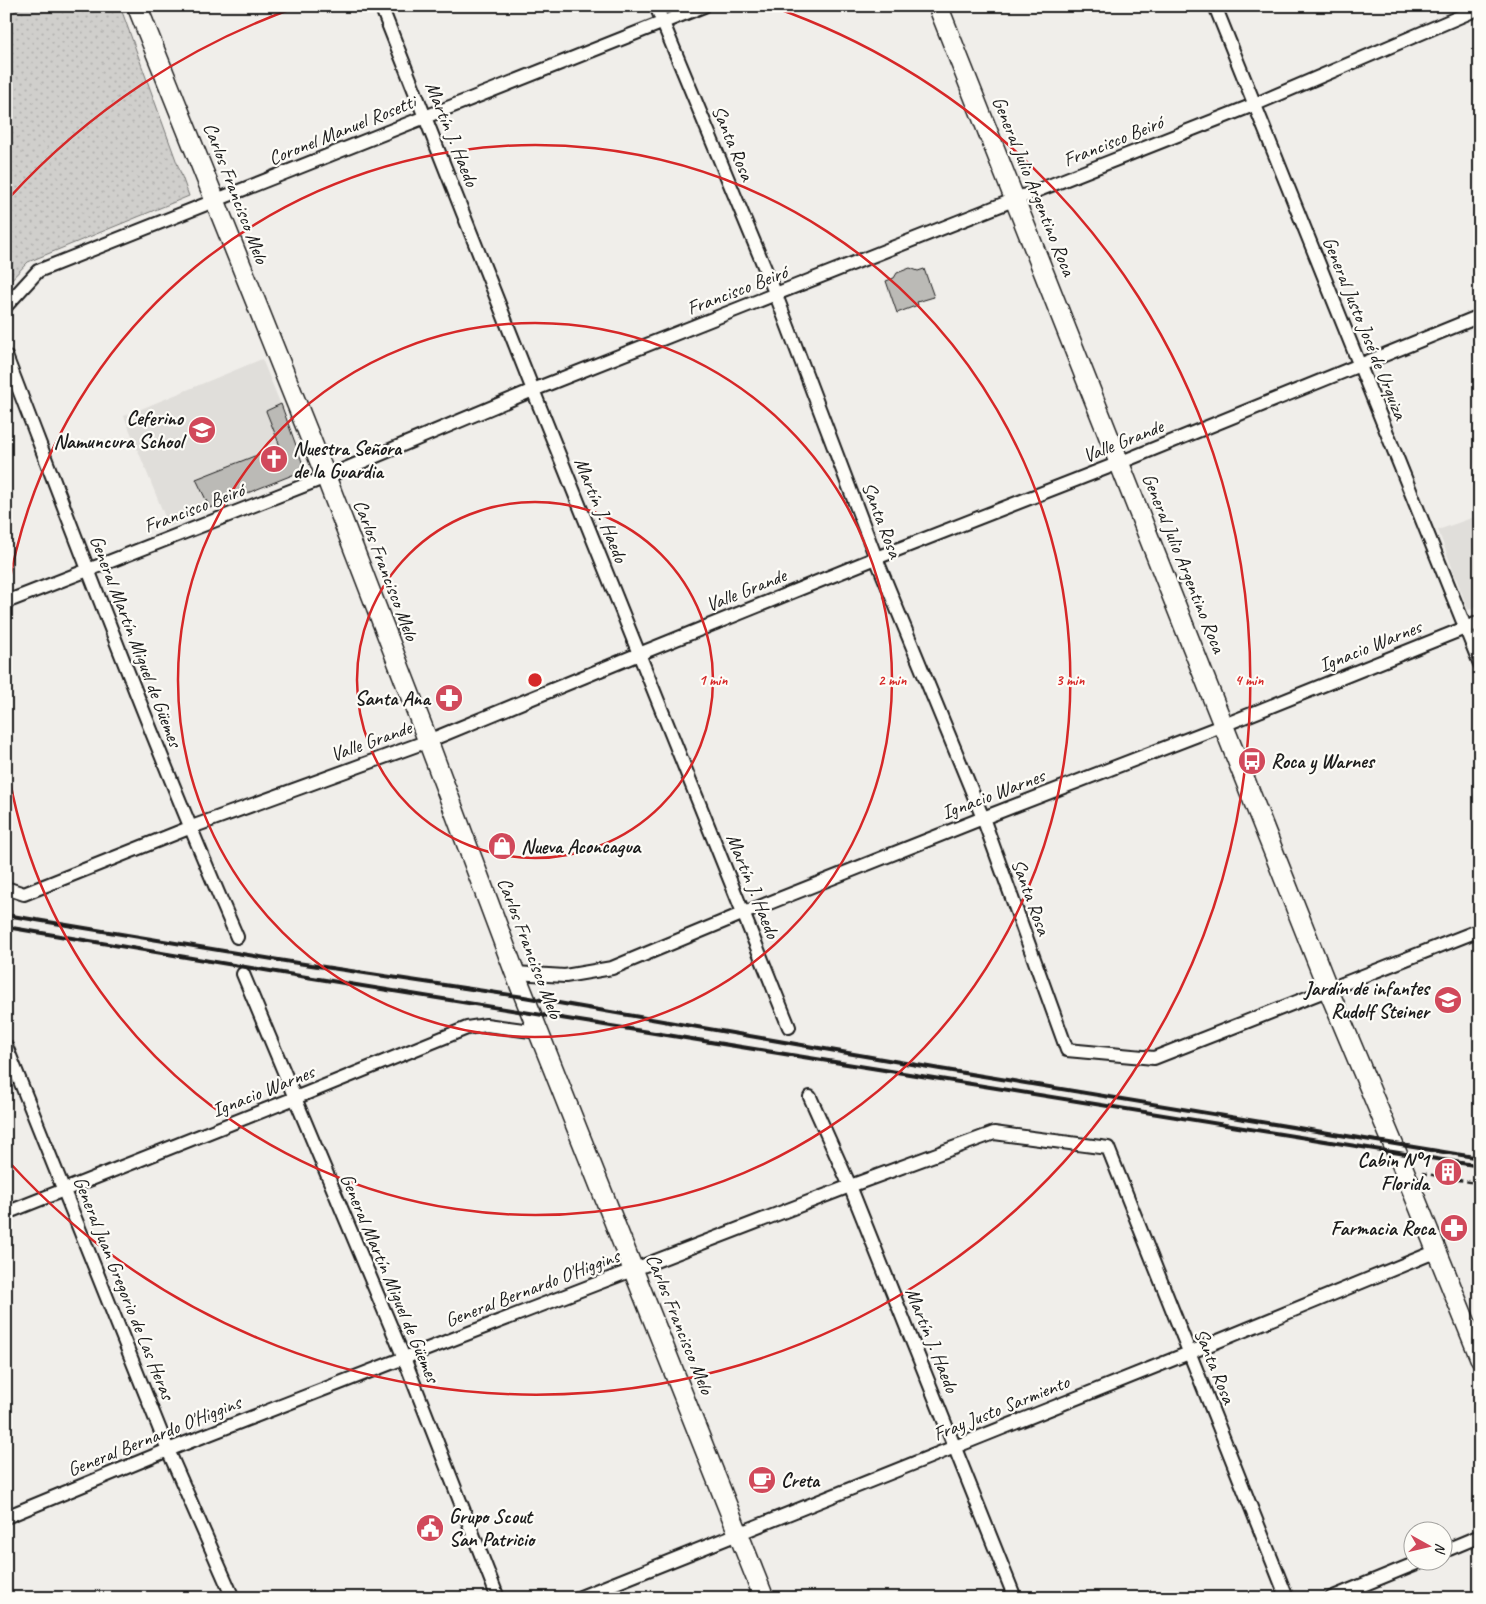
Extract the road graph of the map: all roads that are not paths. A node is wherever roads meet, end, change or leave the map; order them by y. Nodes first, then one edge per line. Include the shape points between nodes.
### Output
1 (137, 6) edge
2 (381, 6) edge
3 (656, 6) edge
4 (704, 6) edge
5 (938, 6) edge
6 (1216, 6) edge
7 (1480, 8) edge
8 (663, 23) junction
9 (1256, 104) junction
10 (426, 117) junction
11 (214, 200) junction
12 (1016, 200) junction
13 (776, 295) junction
14 (6, 306) edge
15 (1480, 316) edge
16 (6, 356) edge
17 (1359, 364) junction
18 (533, 390) junction
19 (1119, 463) junction
20 (326, 476) junction
21 (876, 558) junction
22 (88, 570) junction
23 (6, 602) edge
24 (1480, 622) edge
25 (1465, 628) junction
26 (639, 654) junction
27 (1480, 664) edge
28 (1224, 725) junction
29 (428, 740) junction
30 (983, 818) junction
31 (189, 828) junction
32 (6, 888) edge
33 (744, 913) junction
34 (1480, 930) edge
35 (237, 937) dead end
36 (243, 974) dead end
37 (515, 974) junction
38 (1328, 989) junction
39 (789, 1027) dead end
40 (538, 1032) junction
41 (6, 1046) edge
42 (810, 1097) dead end
43 (295, 1098) junction
44 (1108, 1148) joint
45 (850, 1186) junction
46 (64, 1190) junction
47 (6, 1213) edge
48 (1438, 1251) junction
49 (634, 1269) junction
50 (1189, 1353) junction
51 (404, 1358) junction
52 (1480, 1358) edge
53 (954, 1447) junction
54 (168, 1450) junction
55 (6, 1517) edge
56 (738, 1534) junction
57 (1480, 1536) edge
58 (1454, 1547) edge
59 (1404, 1568) edge
60 (233, 1598) edge
61 (498, 1598) edge
62 (578, 1598) edge
63 (764, 1598) edge
64 (1015, 1598) edge
65 (1288, 1598) edge
66 (1331, 1598) edge

1 - 11 street, Carlos Francisco Melo
2 - 10 street, Martín J. Haedo
3 - 8 street, Santa Rosa
4 - 8 street, Coronel Manuel Rosetti
5 - 12 street, General Julio Argentino Roca
6 - 9 street, General Justo José de Urquiza
7 - 9 street, Francisco Beiró
8 - 10 street, Coronel Manuel Rosetti
8 - 13 street, Santa Rosa
9 - 12 street, Francisco Beiró
9 - 17 street, General Justo José de Urquiza
10 - 11 street, Coronel Manuel Rosetti
10 - 18 street, Martín J. Haedo
11 - 14 street, Coronel Manuel Rosetti via 38,271
11 - 20 street, Carlos Francisco Melo
12 - 13 street, Francisco Beiró
12 - 19 street, General Julio Argentino Roca
13 - 18 street, Francisco Beiró
13 - 21 street, Santa Rosa
15 - 17 street, Valle Grande
16 - 22 street, General Martín Miguel de Güemes
17 - 19 street, Valle Grande
17 - 25 street, General Justo José de Urquiza
18 - 20 street, Francisco Beiró
18 - 26 street, Martín J. Haedo
19 - 21 street, Valle Grande
19 - 28 street, General Julio Argentino Roca
20 - 22 street, Francisco Beiró
20 - 29 street, Carlos Francisco Melo
21 - 26 street, Valle Grande
21 - 30 street, Santa Rosa
22 - 23 street, Francisco Beiró
22 - 31 street, General Martín Miguel de Güemes
24 - 25 street, Ignacio Warnes
25 - 27 street, General Justo José de Urquiza
25 - 28 street, Ignacio Warnes
26 - 29 street, Valle Grande
26 - 33 street, Martín J. Haedo
28 - 30 street, Ignacio Warnes
28 - 38 street, General Julio Argentino Roca
29 - 31 street, Valle Grande
29 - 37 street, Carlos Francisco Melo
30 - 33 street, Ignacio Warnes
30 - 38 street, Santa Rosa via 1067,1050 1154,1058
31 - 32 street, Valle Grande via 24,894
31 - 35 street, General Martín Miguel de Güemes
33 - 37 street, Ignacio Warnes via 612,968 565,976
33 - 39 street, Martín J. Haedo
34 - 38 street
36 - 43 street, General Martín Miguel de Güemes
37 - 40 street, Carlos Francisco Melo
38 - 48 street, General Julio Argentino Roca
40 - 43 street, Ignacio Warnes via 486,1025 467,1028
40 - 49 street, Carlos Francisco Melo
41 - 46 street, General Juan Gregorio de Las Heras
42 - 45 street, Martín J. Haedo
43 - 46 street, Ignacio Warnes
43 - 51 street, General Martín Miguel de Güemes
44 - 45 street, General Bernardo O'Higgins via 994,1133
44 - 50 street, Santa Rosa
45 - 49 street, General Bernardo O'Higgins
45 - 53 street, Martín J. Haedo
46 - 47 street, Ignacio Warnes
46 - 54 street, General Juan Gregorio de Las Heras
48 - 50 street, Fray Justo Sarmiento
48 - 52 street, General Julio Argentino Roca
49 - 51 street, General Bernardo O'Higgins
49 - 56 street, Carlos Francisco Melo
50 - 53 street, Fray Justo Sarmiento
50 - 65 street, Santa Rosa
51 - 54 street, General Bernardo O'Higgins
51 - 61 street, General Martín Miguel de Güemes
53 - 56 street, Fray Justo Sarmiento
53 - 64 street, Martín J. Haedo
54 - 55 street, General Bernardo O'Higgins
54 - 60 street, General Juan Gregorio de Las Heras
56 - 62 street, Fray Justo Sarmiento
56 - 63 street, Carlos Francisco Melo
57 - 58 street
59 - 66 street

